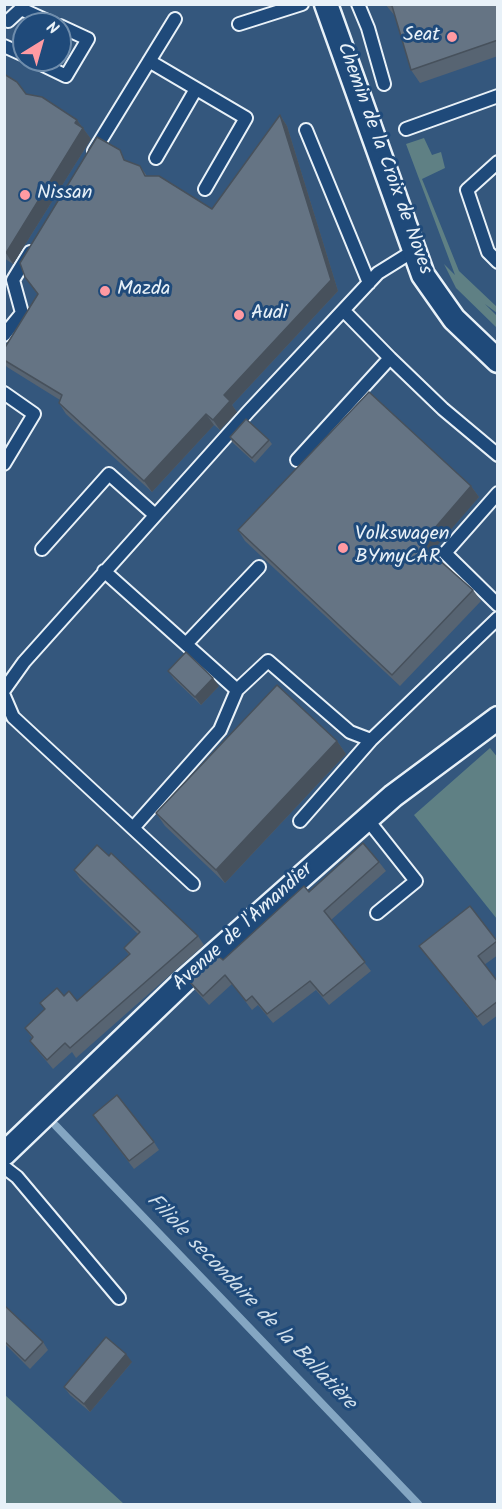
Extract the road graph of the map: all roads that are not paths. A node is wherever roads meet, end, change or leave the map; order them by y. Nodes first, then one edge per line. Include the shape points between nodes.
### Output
1 (302, 4) edge
2 (326, 4) edge
3 (358, 4) edge
4 (175, 19) dead end
5 (239, 24) dead end
6 (72, 32) edge
7 (149, 61) junction
8 (72, 66) edge
9 (384, 84) dead end
10 (196, 89) junction
11 (498, 96) edge
12 (406, 129) dead end
13 (306, 130) dead end
14 (156, 158) dead end
15 (89, 159) edge
16 (498, 162) edge
17 (205, 189) dead end
18 (38, 239) edge
19 (415, 250) junction
20 (498, 262) edge
21 (369, 283) junction
22 (344, 311) junction
23 (4, 335) edge
24 (390, 358) junction
25 (498, 361) edge
26 (4, 393) edge
27 (495, 448) edge
28 (297, 460) dead end
29 (4, 464) edge
30 (498, 493) edge
31 (155, 515) junction
32 (42, 549) dead end
33 (259, 567) edge
34 (104, 571) junction
35 (498, 604) edge
36 (498, 618) edge
37 (186, 644) junction
38 (4, 690) edge
39 (237, 690) junction
40 (4, 696) edge
41 (498, 718) edge
42 (371, 740) junction
43 (367, 819) junction
44 (300, 821) dead end
45 (133, 828) junction
46 (193, 884) dead end
47 (377, 913) dead end
48 (10, 1142) edge
49 (4, 1167) edge
50 (119, 1298) dead end

1 - 5 lane
2 - 19 street, Chemin de la Croix de Noves
3 - 9 lane
4 - 7 lane
6 - 8 lane via 88,39
7 - 10 lane
7 - 15 lane
10 - 14 lane
10 - 17 lane via 246,118
11 - 12 lane
13 - 21 lane
16 - 20 lane via 467,190 488,252
18 - 23 lane via 13,280 22,313
19 - 21 lane
19 - 25 street, Chemin de la Croix de Noves via 423,275 454,319
21 - 22 lane
22 - 24 lane
22 - 31 lane
24 - 27 lane via 443,409
24 - 28 lane
26 - 29 lane via 34,414
30 - 35 lane via 445,553
31 - 32 lane via 109,474
31 - 34 lane
33 - 37 lane
34 - 37 lane
34 - 38 lane
36 - 42 lane
37 - 39 lane
39 - 42 lane via 267,661 350,732
39 - 45 lane via 220,730
40 - 45 lane via 13,717
41 - 43 street, Avenue de l'Amandier
42 - 44 lane
43 - 47 lane via 416,881
43 - 48 street, Avenue de l'Amandier
45 - 46 lane
49 - 50 lane via 18,1176

